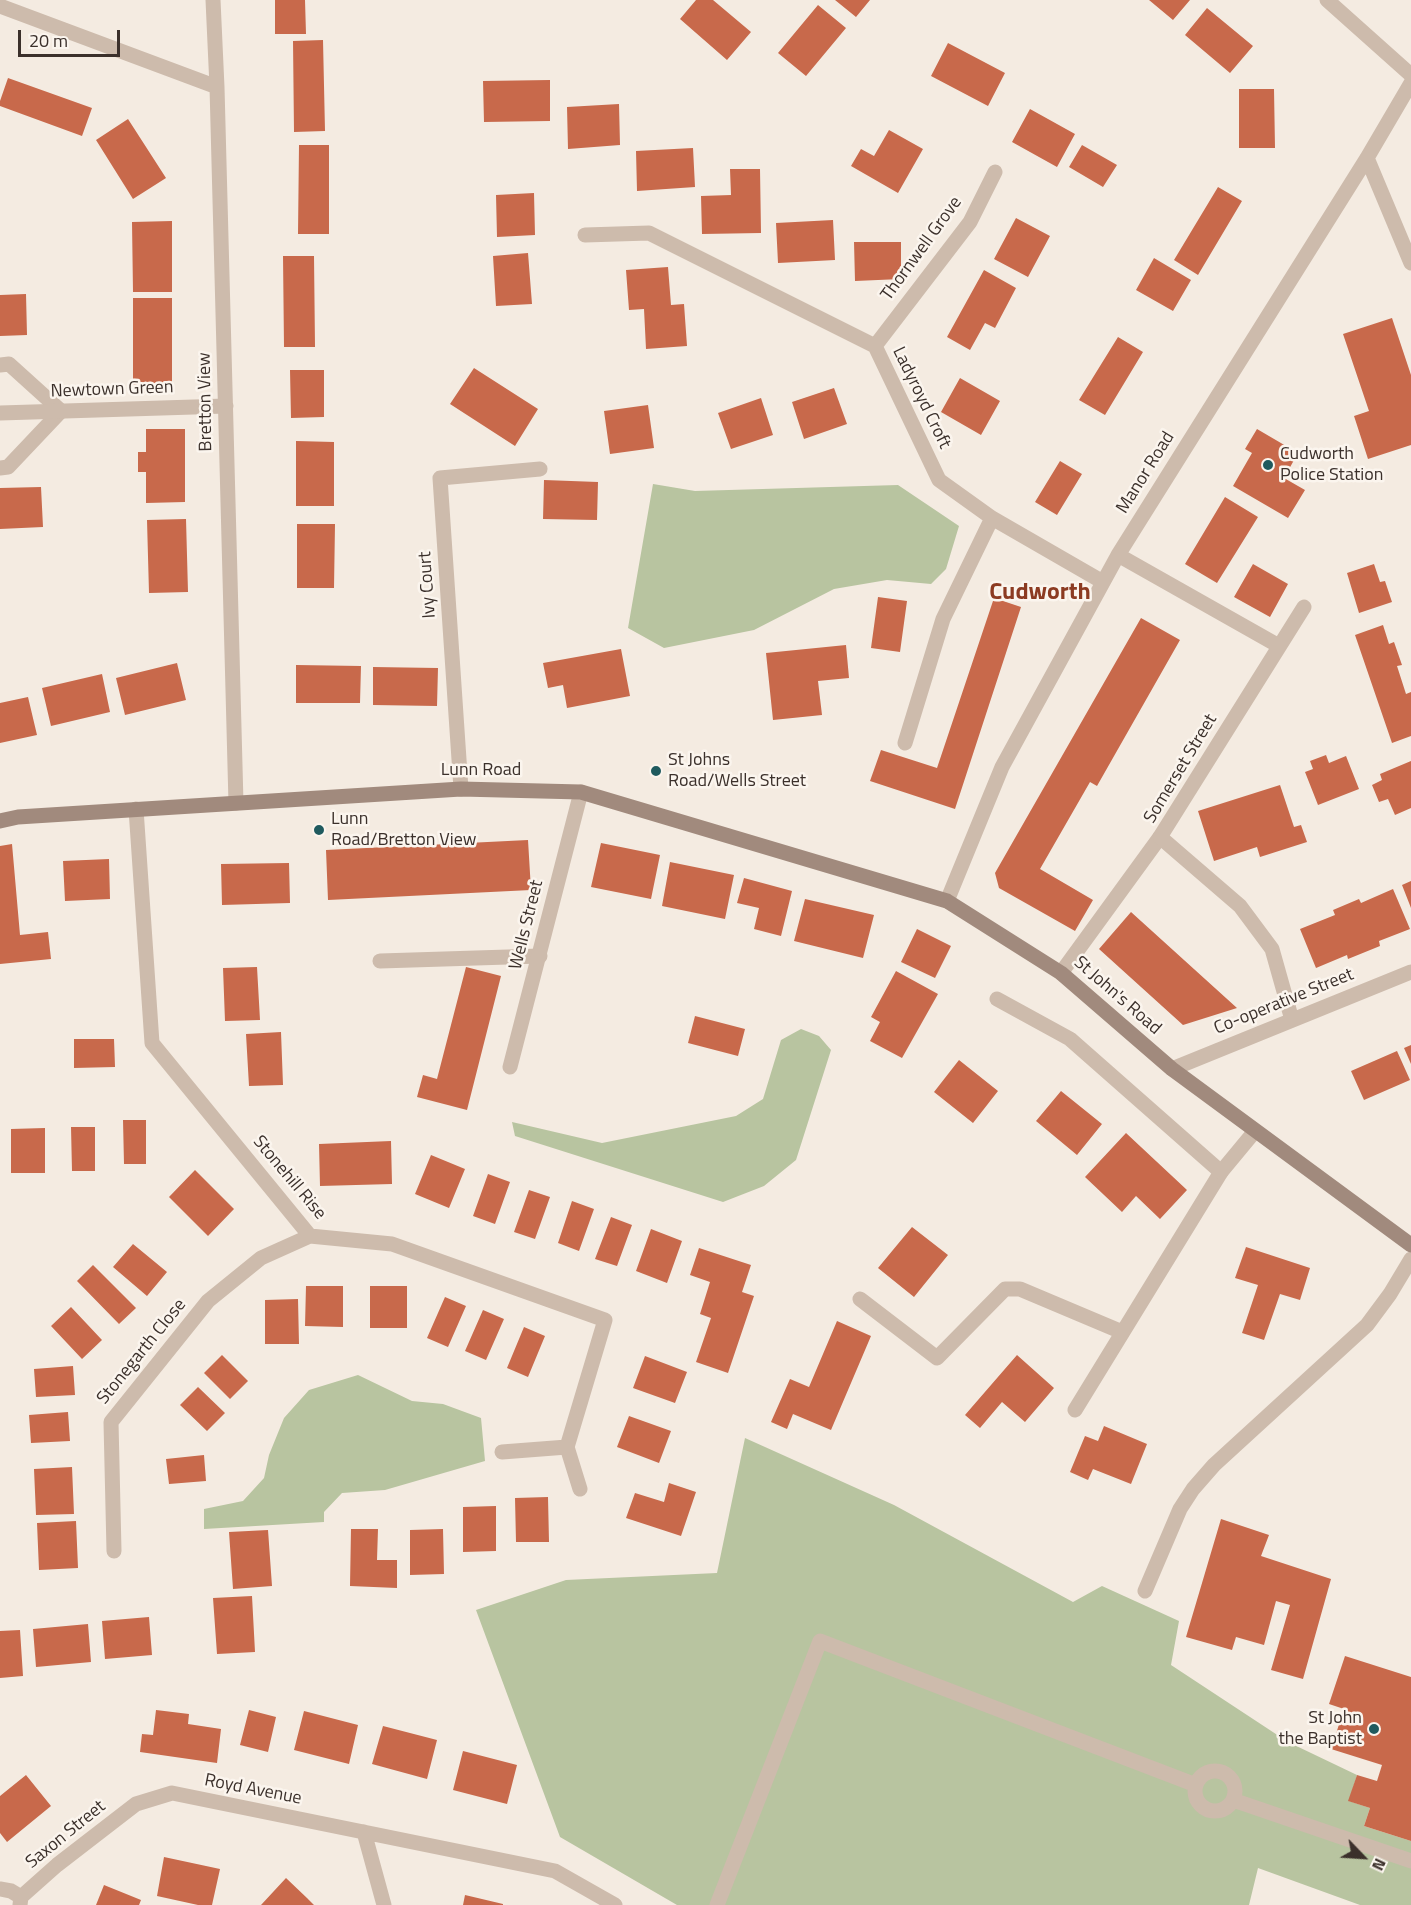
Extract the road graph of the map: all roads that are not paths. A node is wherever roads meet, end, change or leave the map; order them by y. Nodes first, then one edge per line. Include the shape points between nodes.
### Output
1 (213, 0) edge
2 (1327, 0) edge
3 (0, 6) edge
4 (1411, 75) edge
5 (1411, 83) edge
6 (217, 87) junction
7 (1367, 158) junction
8 (995, 172) dead end
9 (585, 235) dead end
10 (1411, 263) edge
11 (874, 346) junction
12 (0, 364) edge
13 (225, 406) junction
14 (61, 411) junction
15 (0, 413) edge
16 (0, 468) edge
17 (540, 469) dead end
18 (992, 518) junction
19 (1118, 555) junction
20 (1103, 582) junction
21 (1304, 608) dead end
22 (1279, 646) junction
23 (905, 743) dead end
24 (461, 789) junction
25 (581, 792) junction
26 (236, 803) junction
27 (136, 810) junction
28 (0, 821) edge
29 (1160, 837) junction
30 (946, 901) junction
31 (540, 956) junction
32 (380, 961) dead end
33 (1411, 972) edge
34 (1061, 973) junction
35 (997, 999) dead end
36 (1292, 1020) junction
37 (510, 1067) dead end
38 (1172, 1069) junction
39 (1255, 1131) junction
40 (1221, 1172) junction
41 (310, 1236) junction
42 (1411, 1245) edge
43 (1411, 1259) edge
44 (860, 1299) dead end
45 (1122, 1332) junction
46 (1075, 1410) dead end
47 (567, 1447) junction
48 (502, 1452) dead end
49 (580, 1489) dead end
50 (114, 1551) dead end
51 (1145, 1592) dead end
52 (1196, 1785) junction
53 (1233, 1800) junction
54 (136, 1804) joint
55 (364, 1832) junction
56 (1411, 1861) edge
57 (0, 1889) edge
58 (20, 1901) edge
59 (384, 1905) edge
60 (615, 1905) edge
61 (717, 1905) edge

1 - 6 street, Bretton View
2 - 4 street
3 - 6 street
5 - 7 street, Manor Road
6 - 13 street, Bretton View
7 - 10 street
7 - 19 street, Manor Road
8 - 11 street, Thornwell Grove via 970,222
9 - 11 street, Ladyroyd Croft via 649,233
11 - 18 street, Ladyroyd Croft via 939,480
12 - 14 street via 9,364
13 - 14 street, Newtown Green
13 - 26 street, Bretton View
14 - 15 street, Newtown Green
14 - 16 street via 8,468
17 - 24 street, Ivy Court via 440,478
18 - 20 street, Ladyroyd Croft
18 - 23 street via 943,619
19 - 20 street, Manor Road
19 - 22 street
20 - 30 street, Manor Road via 1002,767
21 - 22 street, Somerset Street
22 - 29 street, Somerset Street
24 - 25 street, Lunn Road
24 - 26 street, Lunn Road
25 - 30 street, Lunn Road
25 - 31 street, Wells Street
26 - 27 street, Lunn Road
27 - 28 street, Lunn Road
27 - 41 street, Stonehill Rise via 152,1044
29 - 34 street
29 - 36 street, Somerset Street via 1240,906 1272,949
30 - 34 street, St John's Road
31 - 32 street
31 - 37 street, Wells Street
33 - 36 street, Co-operative Street
34 - 38 street, St John's Road
35 - 40 street via 1070,1039
36 - 38 street, Co-operative Street
38 - 39 street, St John's Road
39 - 40 street
39 - 42 street, St John's Road
40 - 45 street
41 - 47 street, Stonehill Rise via 392,1244 605,1320
41 - 50 street, Stonegarth Close via 261,1258 208,1301 111,1422
43 - 51 street via 1367,1325 1192,1489
44 - 45 street via 937,1358 1005,1289 1020,1289
45 - 46 street
47 - 48 street
47 - 49 street
52 - 53 street via 1195,1797 1210,1811 1225,1808
52 - 53 street via 1209,1772 1226,1774 1234,1787
52 - 61 street via 820,1641
53 - 56 street
54 - 55 street, Royd Avenue via 172,1793
54 - 58 street, Saxon Street via 57,1865
55 - 59 street
55 - 60 street, Royd Avenue via 555,1871
57 - 58 street, Saxon Street via 11,1891

